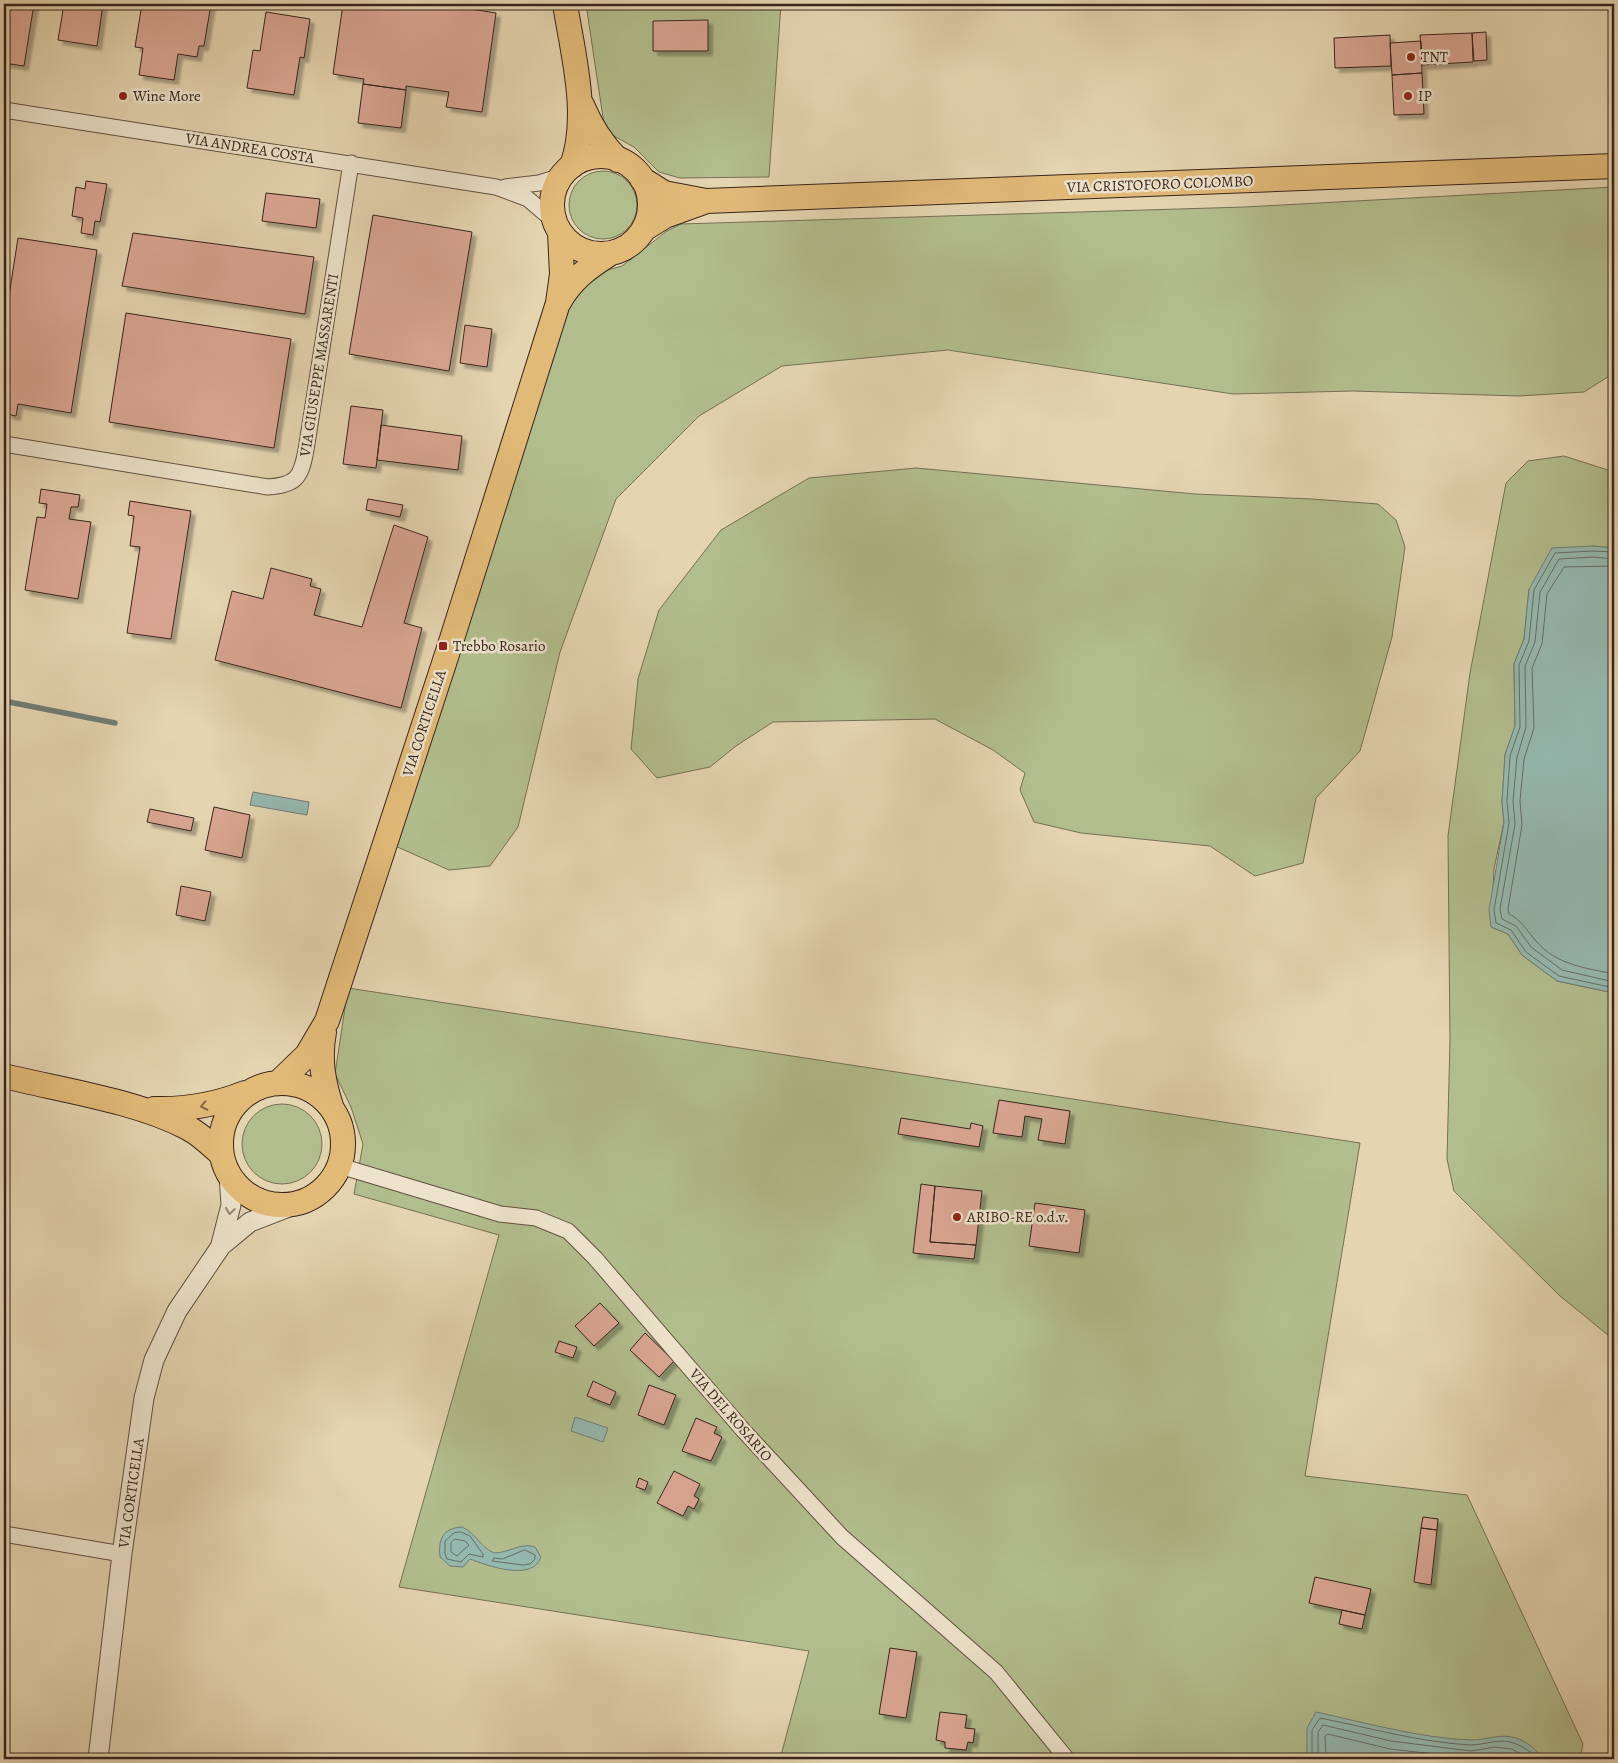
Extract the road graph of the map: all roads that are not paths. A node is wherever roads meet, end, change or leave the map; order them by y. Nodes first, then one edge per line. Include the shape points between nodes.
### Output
1 (565, 4) edge
2 (579, 99) junction
3 (5, 115) edge
4 (618, 160) junction
5 (350, 164) junction
6 (1614, 166) edge
7 (567, 171) junction
8 (642, 179) junction
9 (496, 187) junction
10 (706, 201) junction
11 (557, 227) junction
12 (644, 229) junction
13 (611, 253) junction
14 (558, 303) junction
15 (4, 444) edge
16 (326, 1020) junction
17 (4, 1076) edge
18 (279, 1082) junction
19 (250, 1091) junction
20 (331, 1106) junction
21 (139, 1109) junction
22 (225, 1164) junction
23 (340, 1166) junction
24 (294, 1204) junction
25 (221, 1246) junction
26 (4, 1534) edge
27 (122, 1554) junction
28 (98, 1759) edge
29 (1067, 1759) edge

1 - 2 main road
2 - 4 main road via 590,126
2 - 7 main road via 578,146
3 - 5 street, VIA ANDREA COSTA
4 - 7 main road via 599,157 580,161
4 - 8 main road
5 - 9 street, VIA ANDREA COSTA
5 - 15 street, VIA GIUSEPPE MASSARENTI via 306,450 302,470 295,480 284,486 268,487
6 - 10 main road, VIA CRISTOFORO COLOMBO
7 - 9 street, VIA ANDREA COSTA via 539,183
7 - 11 main road via 553,193 552,212
8 - 10 main road, VIA CRISTOFORO COLOMBO via 664,192
8 - 12 main road via 650,204
9 - 11 street, VIA ANDREA COSTA via 528,199
10 - 12 main road, VIA CRISTOFORO COLOMBO via 664,216
11 - 13 main road via 568,242 582,251
11 - 14 main road, VIA CORTICELLA via 562,274
12 - 13 main road via 624,248
13 - 14 main road via 580,274
14 - 16 main road, VIA CORTICELLA via 450,645
16 - 18 main road, VIA CORTICELLA via 307,1055
16 - 20 main road via 322,1064
17 - 21 main road
18 - 19 main road
18 - 20 main road via 308,1088
19 -> 21 main road via 194,1108
19 - 22 main road via 239,1100 227,1118 221,1139
20 - 23 main road via 343,1138
21 - 22 main road via 190,1129
22 - 24 main road via 238,1187 250,1197 279,1206
22 -> 25 street, VIA CORTICELLA via 232,1205
23 - 24 main road via 322,1190 311,1199
23 - 29 street, VIA DEL ROSARIO via 500,1214 536,1218 568,1231 842,1537 996,1672
24 - 25 street, VIA CORTICELLA via 250,1222
25 - 27 street, VIA CORTICELLA via 177,1311 154,1360 144,1398
26 - 27 street
27 - 28 street, VIA CORTICELLA

